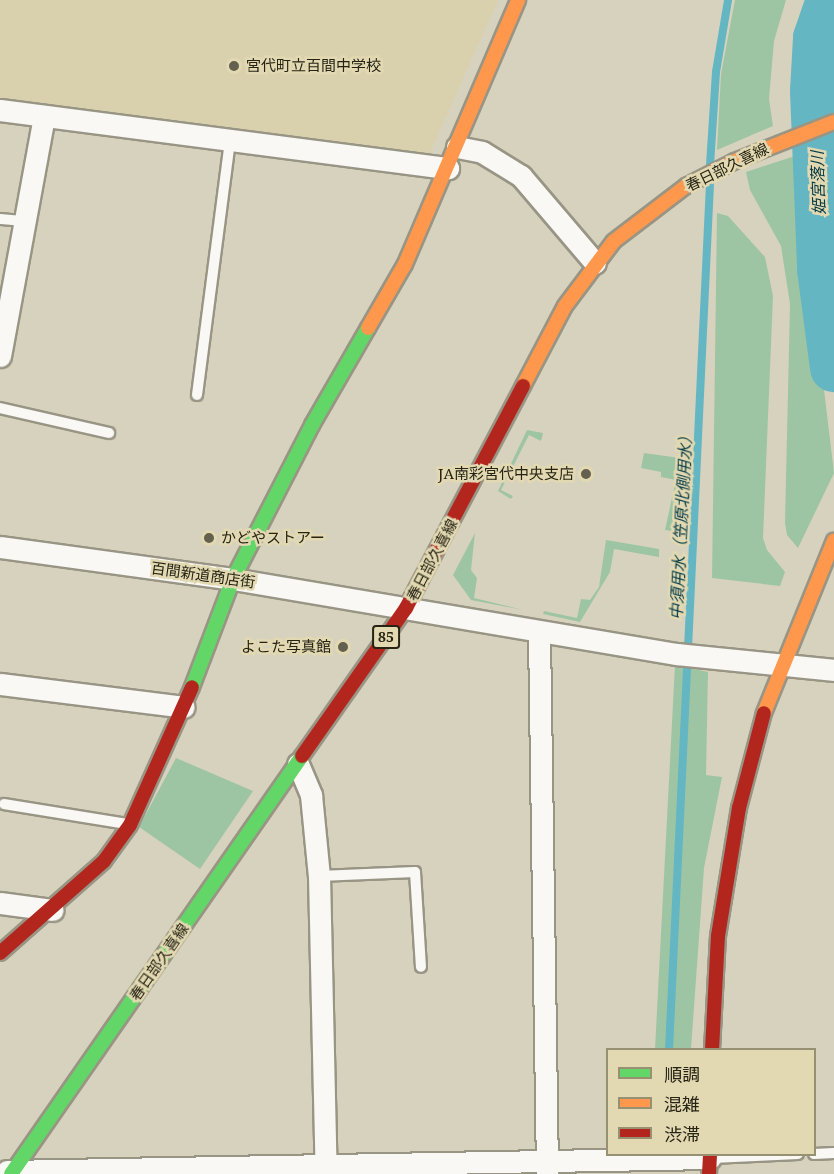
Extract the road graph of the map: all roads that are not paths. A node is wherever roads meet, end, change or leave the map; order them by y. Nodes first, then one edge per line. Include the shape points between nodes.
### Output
1 (518, 0) edge
2 (0, 110) edge
3 (44, 116) junction
4 (834, 122) edge
5 (230, 140) junction
6 (457, 147) junction
7 (448, 168) junction
8 (0, 219) edge
9 (25, 222) junction
10 (595, 263) junction
11 (0, 356) edge
12 (198, 395) dead end
13 (0, 408) edge
14 (109, 433) dead end
15 (0, 547) edge
16 (831, 547) edge
17 (233, 579) junction
18 (405, 609) junction
19 (539, 633) junction
20 (783, 666) junction
21 (834, 670) edge
22 (0, 684) edge
23 (184, 707) junction
24 (298, 764) junction
25 (4, 804) dead end
26 (130, 825) junction
27 (319, 876) junction
28 (0, 903) edge
29 (53, 910) junction
30 (0, 953) edge
31 (421, 967) dead end
32 (712, 1048) edge
33 (834, 1153) edge
34 (816, 1154) edge
35 (785, 1156) edge
36 (709, 1162) edge
37 (547, 1167) edge
38 (326, 1170) edge
39 (8, 1172) edge

1 - 6 street
2 - 3 street
3 - 5 street
3 - 9 street
4 - 10 street, 春日部久喜線 / 85 via 782,141 686,186 614,241
5 - 7 street
5 - 12 lane
6 - 7 street
6 - 10 street via 482,152 521,176
7 - 17 street via 405,264 312,425
8 - 9 lane
9 - 11 street
10 - 18 street, 春日部久喜線 / 85 via 565,306
13 - 14 lane
15 - 17 street, 百間新道商店街
16 - 20 street
17 - 18 street, 百間新道商店街
17 - 23 street
18 - 19 street, 百間新道商店街
18 - 24 street, 春日部久喜線 / 85
19 - 20 street, 百間新道商店街
19 - 37 street
20 - 21 street, 百間新道商店街
20 - 32 street via 760,723 733,840 718,936
22 - 23 street
23 - 26 street
24 - 27 street via 311,795
24 - 39 street, 春日部久喜線 / 85
25 - 26 lane
26 - 29 street via 104,861
27 - 31 lane via 415,872
27 - 38 street
28 - 29 street
29 - 30 street
33 - 34 lane
35 - 36 lane
36 - 37 street via 648,1159
37 - 38 street
38 - 39 street

